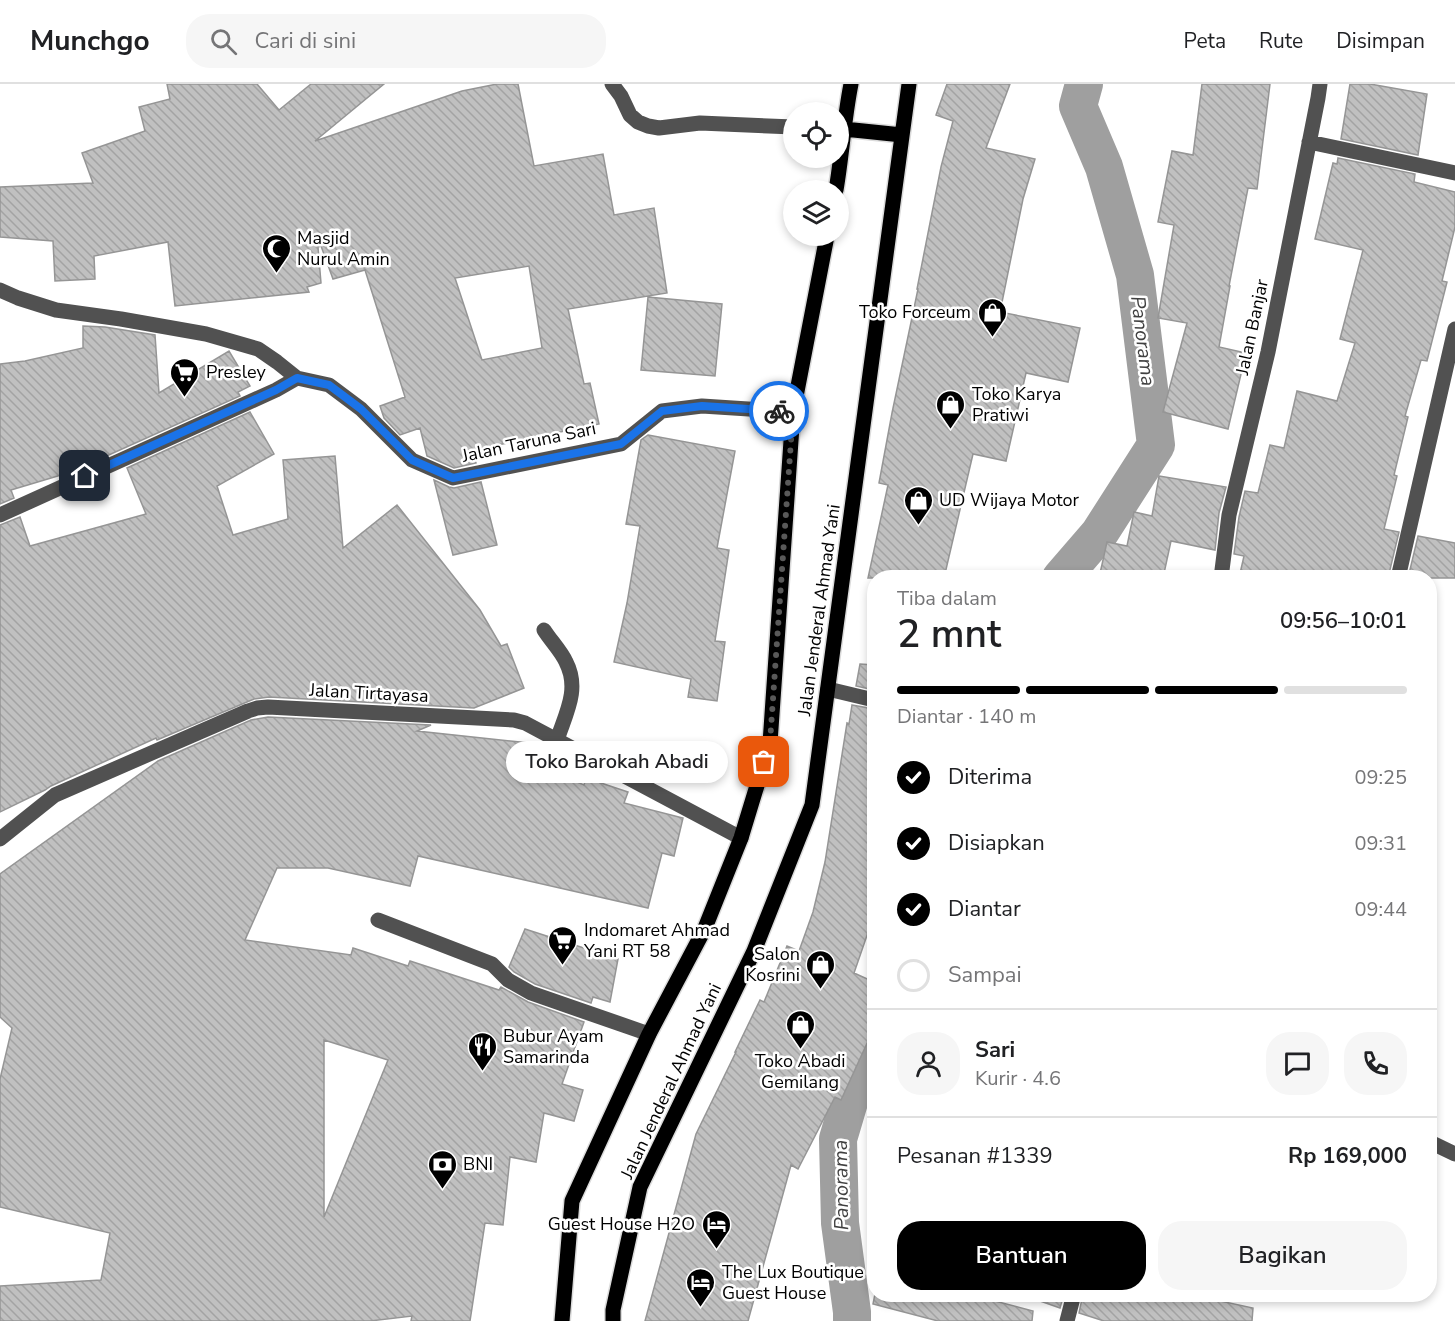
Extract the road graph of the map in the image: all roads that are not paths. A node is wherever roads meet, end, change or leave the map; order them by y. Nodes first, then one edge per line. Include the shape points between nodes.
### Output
1 (612, 84) edge
2 (851, 84) edge
3 (909, 84) edge
4 (1320, 84) edge
5 (847, 102) edge
6 (783, 127) edge
7 (849, 130) edge
8 (902, 135) junction
9 (1310, 142) junction
10 (1455, 173) edge
11 (825, 246) edge
12 (0, 290) edge
13 (1455, 329) edge
14 (297, 378) junction
15 (793, 412) junction
16 (0, 515) edge
17 (1222, 570) edge
18 (1400, 570) edge
19 (544, 630) dead end
20 (828, 689) junction
21 (867, 698) edge
22 (557, 740) junction
23 (741, 838) junction
24 (0, 839) edge
25 (378, 920) dead end
26 (648, 1034) junction
27 (1437, 1145) edge
28 (1455, 1154) edge
29 (1072, 1302) edge
30 (562, 1321) edge
31 (613, 1321) edge
32 (1067, 1321) edge

1 - 6 street via 630,115 648,126 700,123
2 - 5 main road
3 - 8 main road, Jalan Jenderal Ahmad Yani
4 - 9 street, Jalan Banjar
7 - 8 main road
8 - 20 main road, Jalan Jenderal Ahmad Yani
9 - 10 street
9 - 17 street, Jalan Banjar via 1268,352 1229,515
11 - 15 main road, Jalan Jenderal Ahmad Yani
12 - 14 street via 56,310 206,334 258,349
13 - 18 street
14 - 15 street, Jalan Taruna Sari via 329,385 361,409 412,460 453,478 621,444 662,411 702,406
14 - 16 street
15 - 23 main road, Jalan Jenderal Ahmad Yani via 770,742
19 - 22 street via 566,662 573,687
20 - 21 street
20 - 31 main road, Jalan Jenderal Ahmad Yani via 812,805 754,951 640,1187
22 - 23 street, Jalan Tirtayasa
22 - 24 street, Jalan Tirtayasa via 514,720 257,708 55,795
23 - 26 main road, Jalan Jenderal Ahmad Yani via 705,928
25 - 26 street via 492,964 508,980 531,993
26 - 30 main road, Jalan Jenderal Ahmad Yani via 572,1201
27 - 28 street
29 - 32 street

